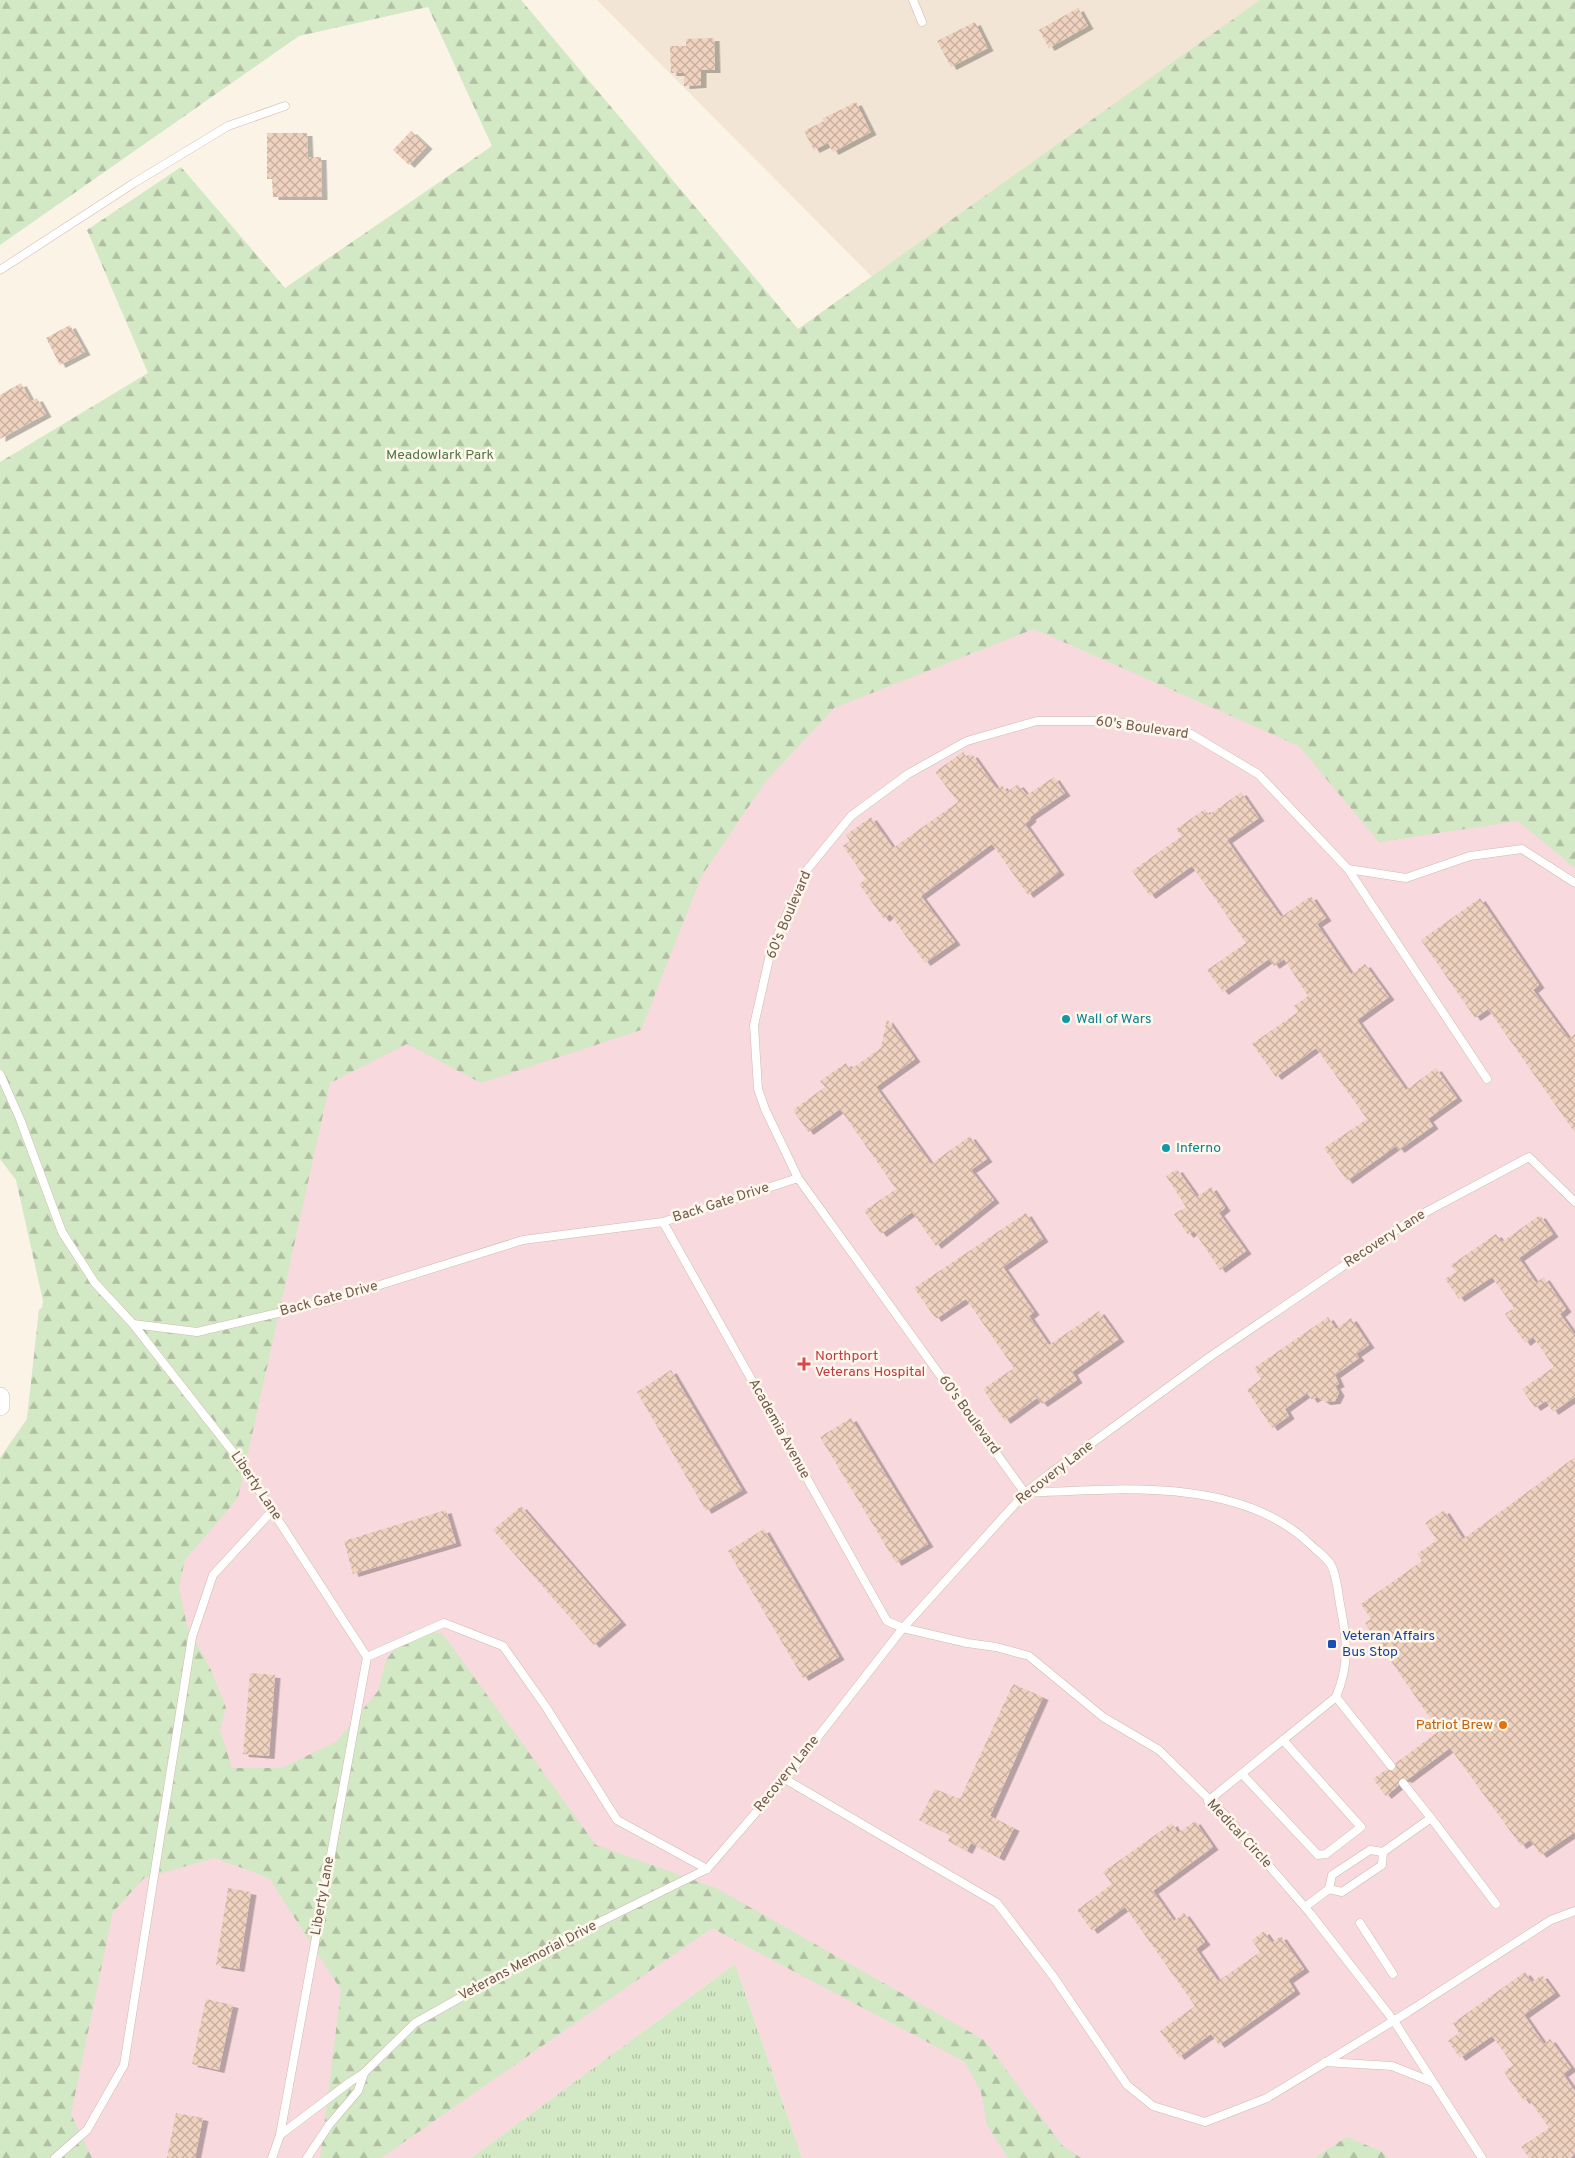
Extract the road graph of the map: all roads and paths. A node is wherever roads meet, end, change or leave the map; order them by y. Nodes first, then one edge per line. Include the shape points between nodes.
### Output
1 (913, 0) edge
2 (922, 22) dead end
3 (285, 106) dead end
4 (0, 270) edge
5 (1348, 868) junction
6 (1575, 883) edge
7 (0, 1074) edge
8 (1487, 1079) dead end
9 (798, 1178) junction
10 (1575, 1202) edge
11 (663, 1222) junction
12 (132, 1324) junction
13 (0, 1397) edge
14 (0, 1406) edge
15 (1025, 1493) junction
16 (272, 1511) junction
17 (903, 1628) junction
18 (367, 1657) junction
19 (1336, 1697) junction
20 (1283, 1740) junction
21 (1391, 1766) dead end
22 (1242, 1774) junction
23 (785, 1779) junction
24 (1404, 1782) dead end
25 (1208, 1801) junction
26 (1431, 1818) junction
27 (1383, 1852) junction
28 (707, 1869) junction
29 (1330, 1889) junction
30 (1496, 1904) dead end
31 (1305, 1907) junction
32 (1575, 1911) edge
33 (1360, 1923) dead end
34 (1394, 1974) dead end
35 (1394, 2021) junction
36 (1325, 2062) junction
37 (364, 2074) junction
38 (1433, 2082) junction
39 (280, 2135) junction
40 (55, 2158) edge
41 (272, 2158) edge
42 (307, 2158) edge
43 (1482, 2158) edge

1 - 2 lane
3 - 4 lane via 228,126
5 - 6 lane via 1406,878 1470,856 1522,849
5 - 8 lane, 60's Boulevard
5 - 9 lane, 60's Boulevard via 1258,774 1191,734 1110,721 1037,721 967,741 908,774 851,816 806,871 771,950 754,1025 758,1089
7 - 12 lane via 62,1232 96,1283
9 - 11 lane, Back Gate Drive
9 - 15 lane, 60's Boulevard
10 - 15 lane, Recovery Lane via 1529,1158 1438,1204 1211,1356
11 - 12 lane, Back Gate Drive via 523,1240 329,1301 198,1332
11 - 17 lane, Academia Avenue via 887,1621
12 - 16 lane, Liberty Lane via 240,1461
13 - 14 street
15 - 17 lane, Recovery Lane
15 - 19 lane via 1128,1488 1211,1496 1265,1513 1289,1526 1332,1566 1347,1636 1345,1675
16 - 18 lane, Liberty Lane
16 - 40 lane via 213,1575 192,1637 124,2065 87,2130
17 - 23 lane, Recovery Lane
17 - 25 lane, Medical Circle via 1029,1656 1103,1717 1159,1750
18 - 28 lane via 444,1623 503,1646 546,1707 617,1820
18 - 39 lane, Liberty Lane
19 - 20 lane
19 - 21 lane
20 - 22 lane
20 - 22 lane via 1360,1827 1326,1854 1318,1855
22 - 25 lane
23 - 28 lane, Recovery Lane
23 - 36 lane via 997,1903 1053,1976 1127,2085 1153,2106 1205,2122 1267,2098
24 - 26 lane
25 - 31 lane, Medical Circle via 1224,1814
26 - 27 lane
26 - 30 lane
27 - 29 lane via 1370,1850 1332,1875
27 - 29 lane via 1382,1865 1342,1892
28 - 37 lane, Veterans Memorial Drive via 559,1942 415,2023
29 - 31 lane
31 - 35 lane, Medical Circle
32 - 35 lane via 1551,1920
33 - 34 lane
35 - 36 lane
35 - 38 lane, Medical Circle
36 - 38 lane via 1392,2066
37 - 39 lane, Veterans Memorial Drive
37 - 42 lane, Veterans Memorial Drive via 358,2091
38 - 43 lane, Medical Circle
39 - 41 lane

